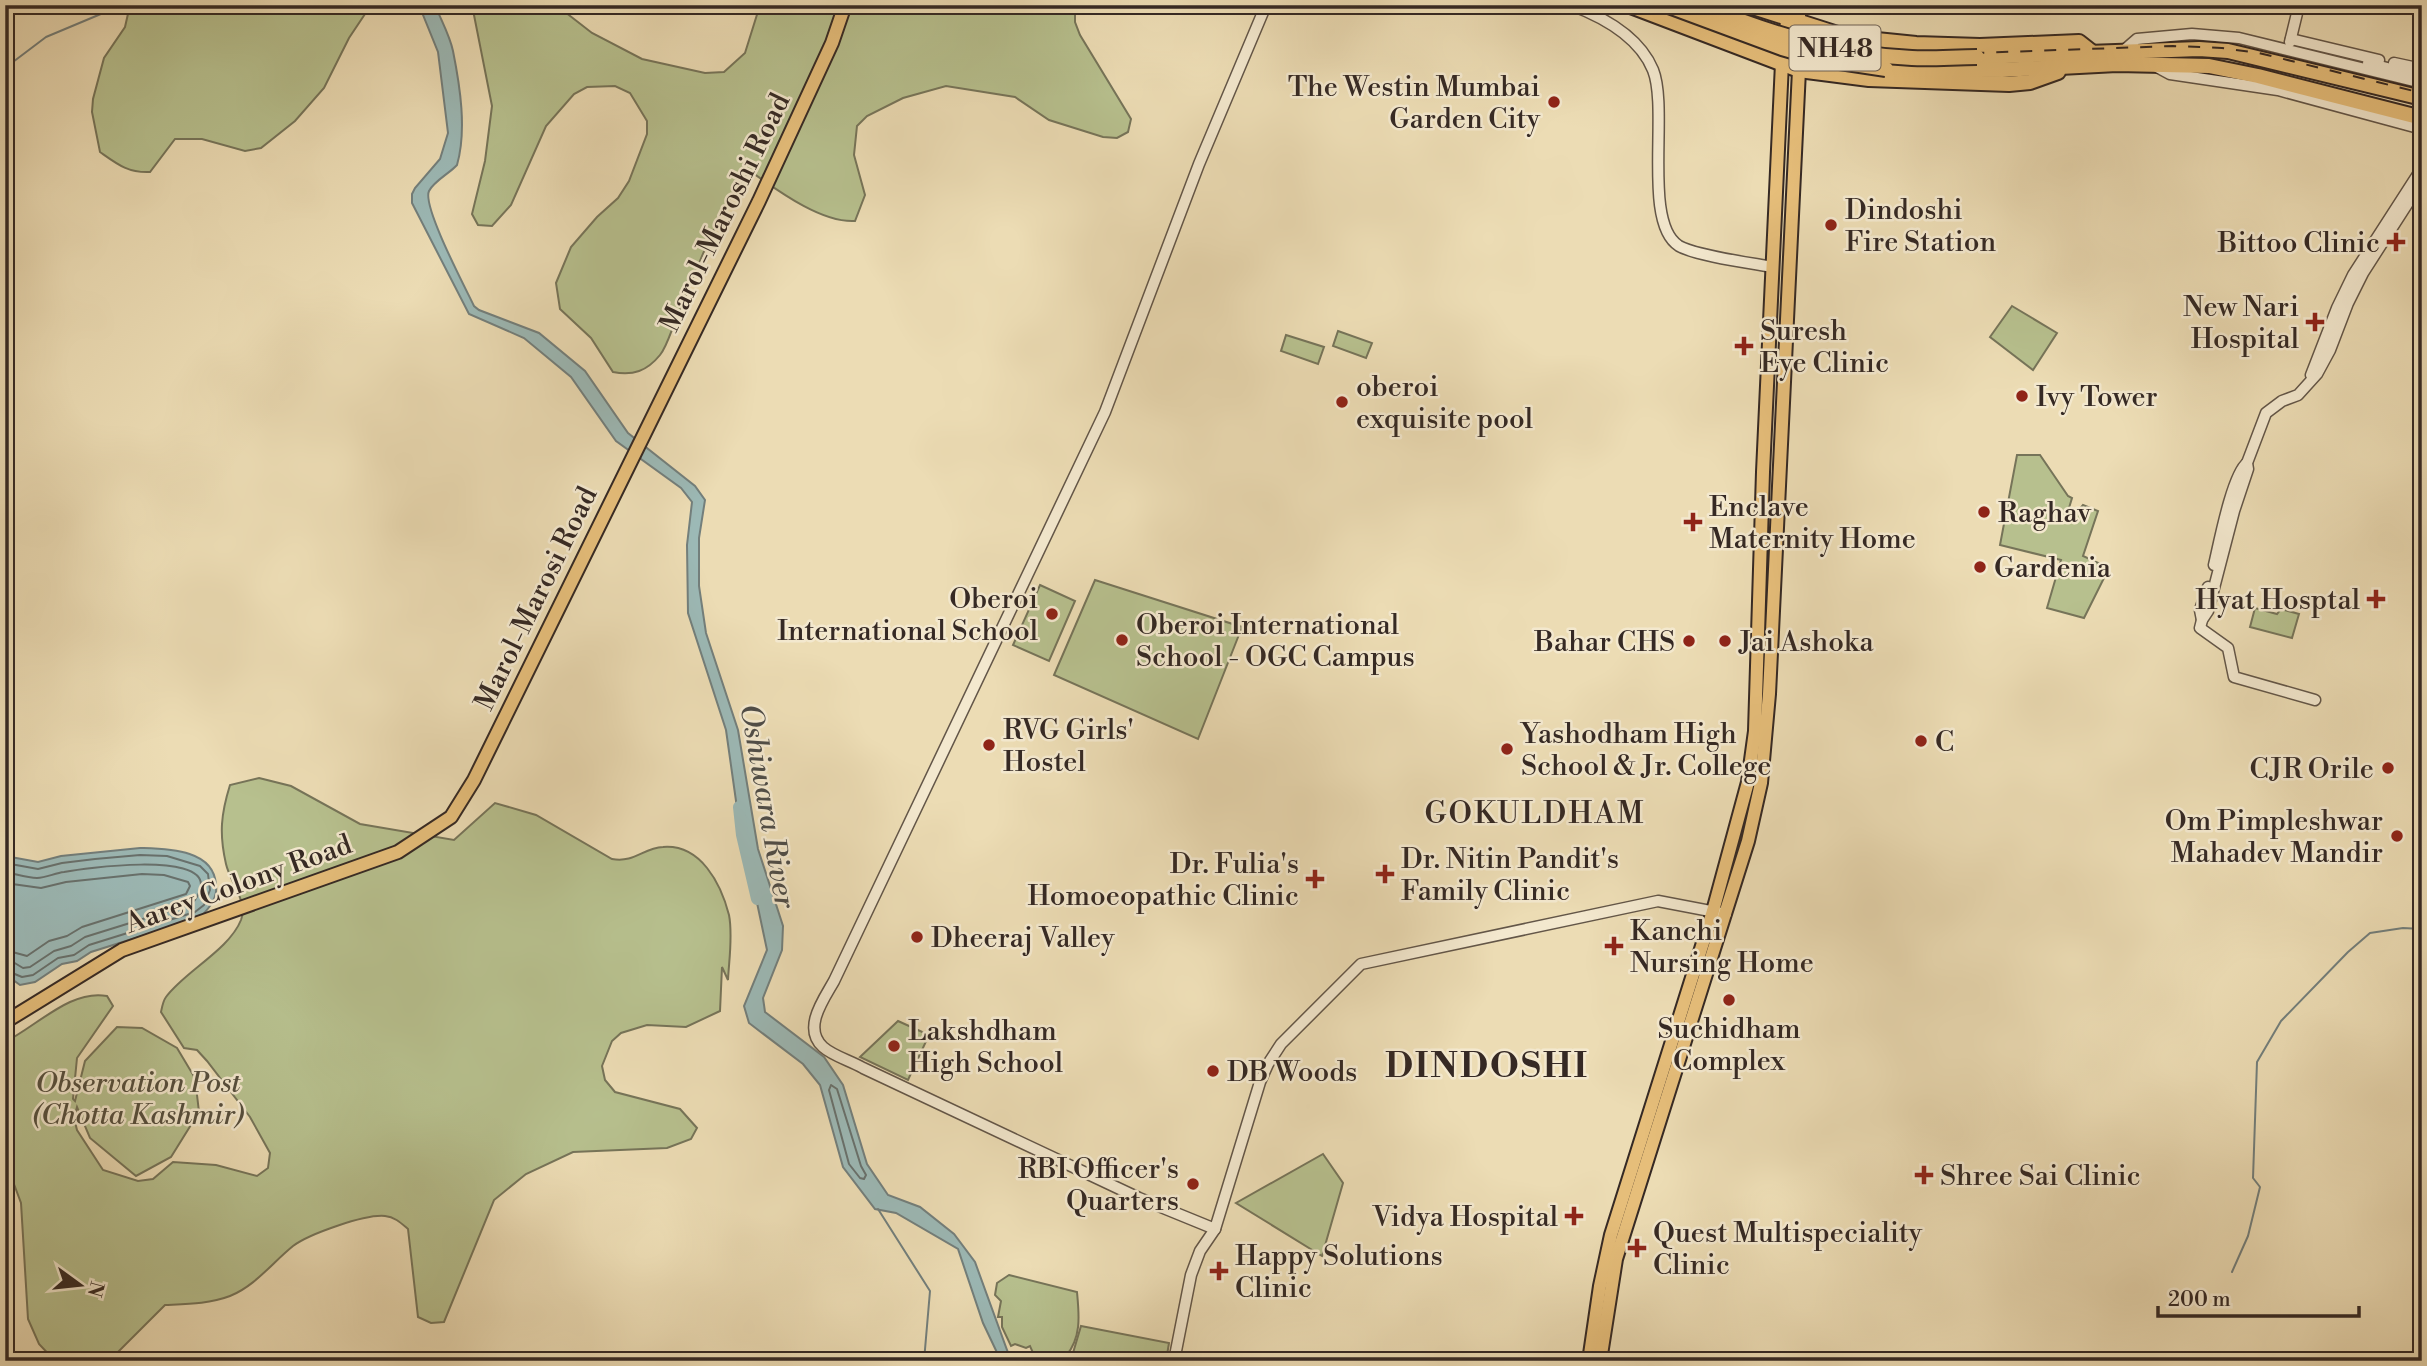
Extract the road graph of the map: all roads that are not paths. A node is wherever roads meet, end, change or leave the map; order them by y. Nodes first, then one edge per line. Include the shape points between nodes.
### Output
1 (845, 5) edge
2 (1266, 5) edge
3 (1571, 5) edge
4 (1628, 5) edge
5 (1666, 5) edge
6 (1702, 5) edge
7 (1747, 5) edge
8 (1799, 5) edge
9 (2299, 5) edge
10 (1793, 16) edge
11 (1694, 31) junction
12 (2290, 44) junction
13 (2093, 53) junction
14 (2119, 58) junction
15 (2156, 60) junction
16 (1782, 63) junction
17 (1977, 64) junction
18 (2069, 66) junction
19 (2422, 69) edge
20 (1799, 70) junction
21 (2422, 77) edge
22 (2422, 83) edge
23 (2422, 98) edge
24 (2422, 118) edge
25 (2422, 130) edge
26 (2422, 168) edge
27 (2422, 181) edge
28 (2385, 231) junction
29 (1773, 267) junction
30 (641, 438) joint
31 (2315, 700) dead end
32 (474, 780) joint
33 (1719, 912) junction
34 (5, 1022) edge
35 (1215, 1229) junction
36 (1174, 1361) edge
37 (1589, 1361) edge
38 (1600, 1361) edge

1 - 30 main road, Marol-Maroshi Road via 759,201
2 - 35 street via 1199,164 1105,412 814,1026 823,1047 863,1068
3 - 29 street via 1600,16 1624,33 1653,70 1665,229 1680,246
4 - 11 highway
5 - 17 highway, NH48, bridge via 1820,59 1886,69
6 - 11 highway
6 - 17 highway, NH48, bridge via 1743,23 1820,46
7 - 10 highway
8 - 10 main road
9 - 12 street
10 - 13 highway via 1847,37 1878,41 1980,46 2079,43
10 - 16 main road
10 - 20 main road
11 - 16 highway
12 - 14 street via 2192,34 2137,39
12 - 19 street
12 - 21 street
12 - 22 street
13 - 14 highway, NH48
13 - 17 highway, NH48
14 - 15 highway, NH48
14 - 18 highway, NH48
15 - 23 highway, NH48 via 2199,49 2228,51
15 - 24 highway, NH48 via 2258,76
15 - 25 street via 2170,74 2278,90
16 - 20 highway
16 - 29 main road
17 - 18 highway, NH48
18 - 20 highway via 2029,82 2009,84 1869,79
20 - 33 main road via 1766,734 1754,819
26 - 28 street
27 - 28 street
28 - 31 street via 2317,374 2298,395 2266,414 2235,497 2201,624 2228,648 2234,677
29 - 33 main road via 1755,731
30 - 32 main road, Marol-Marosi Road
32 - 34 main road, Aarey Colony Road via 452,817 398,852 122,950
33 - 35 street via 1658,901 1361,964 1281,1044 1268,1064
33 - 37 main road via 1611,1235
33 - 38 main road via 1616,1259
35 - 36 street via 1191,1275

